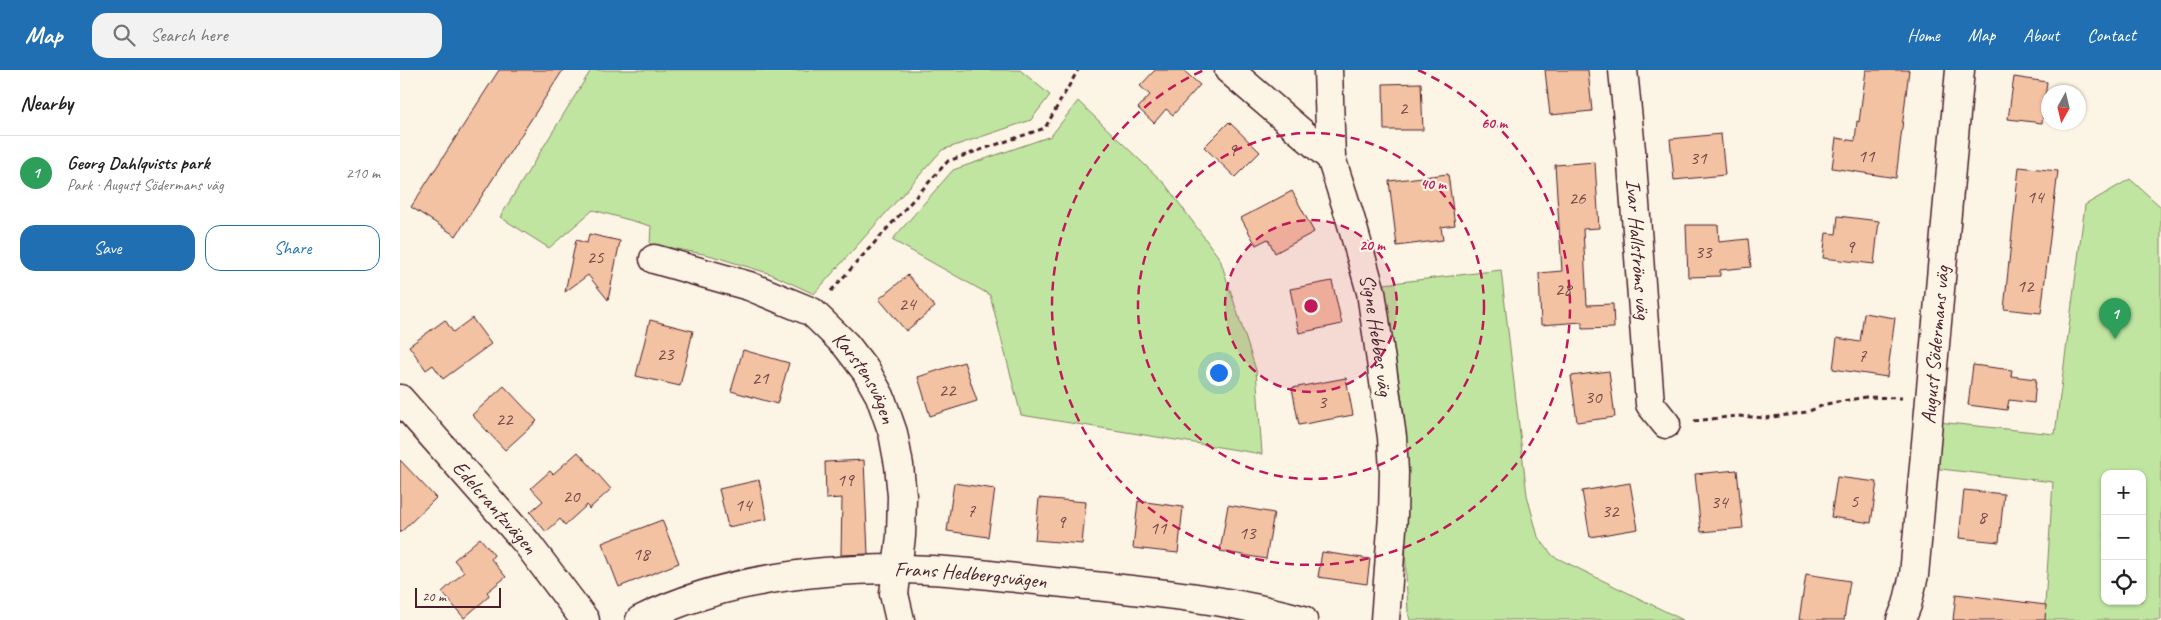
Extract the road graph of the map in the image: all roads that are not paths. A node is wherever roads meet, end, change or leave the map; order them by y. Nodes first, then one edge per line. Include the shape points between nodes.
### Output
1 (1229, 70) edge
2 (1328, 70) edge
3 (1623, 70) edge
4 (1960, 70) edge
5 (1331, 158) junction
6 (654, 259) dead end
7 (400, 399) edge
8 (1666, 424) road end
9 (898, 569) junction
10 (585, 620) edge
11 (640, 620) edge
12 (900, 620) edge
13 (1303, 620) edge
14 (1386, 620) edge
15 (1901, 620) edge

1 - 5 street
2 - 5 street
3 - 8 street, Ivar Hallströms väg via 1650,404
4 - 15 street, August Södermans väg via 1914,575
5 - 14 street, Signe Hebbes väg via 1371,292 1392,436 1393,507
6 - 9 street, Karstensvägen via 749,286 812,312 846,345 880,396 893,434 902,496
7 - 10 street, Edelcrantzvägen via 526,542
9 - 11 street, Frans Hedbergsvägen via 812,574 751,582 710,592
9 - 12 street, Karstensvägen via 894,594
9 - 13 street, Frans Hedbergsvägen via 1120,588 1207,599 1269,610

